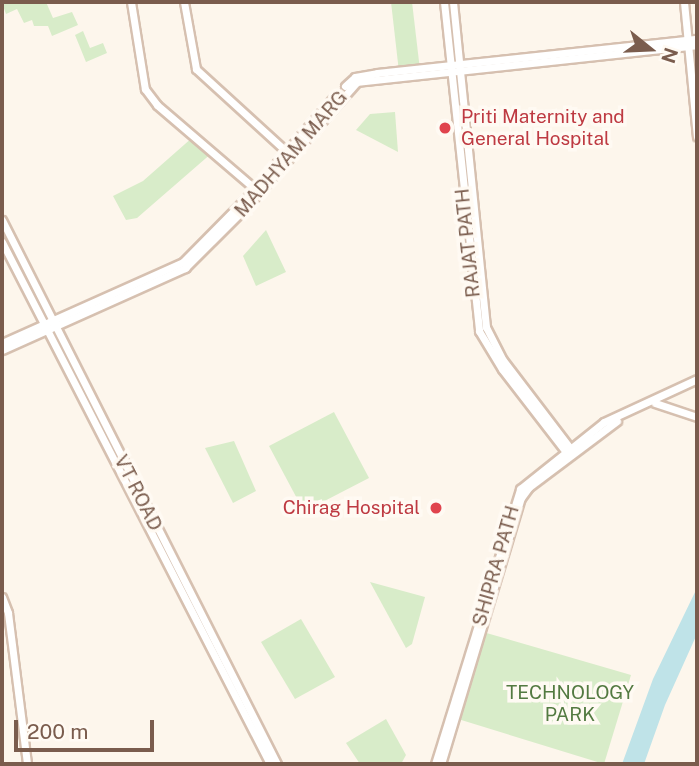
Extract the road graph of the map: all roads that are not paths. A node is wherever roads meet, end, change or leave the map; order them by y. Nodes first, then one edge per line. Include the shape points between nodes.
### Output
1 (131, 2) edge
2 (184, 2) edge
3 (444, 2) edge
4 (453, 2) edge
5 (684, 2) edge
6 (697, 39) edge
7 (691, 44) edge
8 (455, 70) junction
9 (697, 136) edge
10 (288, 154) junction
11 (255, 189) junction
12 (2, 220) edge
13 (2, 242) edge
14 (48, 324) junction
15 (2, 343) edge
16 (2, 350) edge
17 (697, 381) edge
18 (89, 403) junction
19 (655, 403) junction
20 (697, 417) edge
21 (569, 451) junction
22 (2, 597) edge
23 (27, 764) edge
24 (270, 764) edge
25 (278, 764) edge
26 (435, 764) edge
27 (441, 764) edge

1 - 11 street via 145,89 157,105
2 - 10 street via 195,69
3 - 8 street, RAJAT PATH
4 - 8 street, RAJAT PATH
5 - 7 street
6 - 7 street, MADHYAM MARG
7 - 8 street, MADHYAM MARG
7 - 9 street
8 - 10 street, MADHYAM MARG via 357,82
8 - 21 street, RAJAT PATH via 480,331 502,369
10 - 11 street, MADHYAM MARG
10 - 14 street, MADHYAM MARG via 185,268
11 - 14 street, MADHYAM MARG via 183,262
12 - 14 street, VT ROAD
13 - 14 street, VT ROAD
14 - 15 street, MADHYAM MARG
14 - 16 street, MADHYAM MARG
14 - 18 street, VT ROAD
17 - 19 street, SHIPRA PATH
17 - 21 street, SHIPRA PATH via 604,422
18 - 24 street, VT ROAD
18 - 25 street, VT ROAD
19 - 20 street
19 - 21 street, SHIPRA PATH via 611,423
21 - 26 street, SHIPRA PATH via 527,481 516,498
21 - 27 street, SHIPRA PATH via 521,498
22 - 23 street via 8,613

